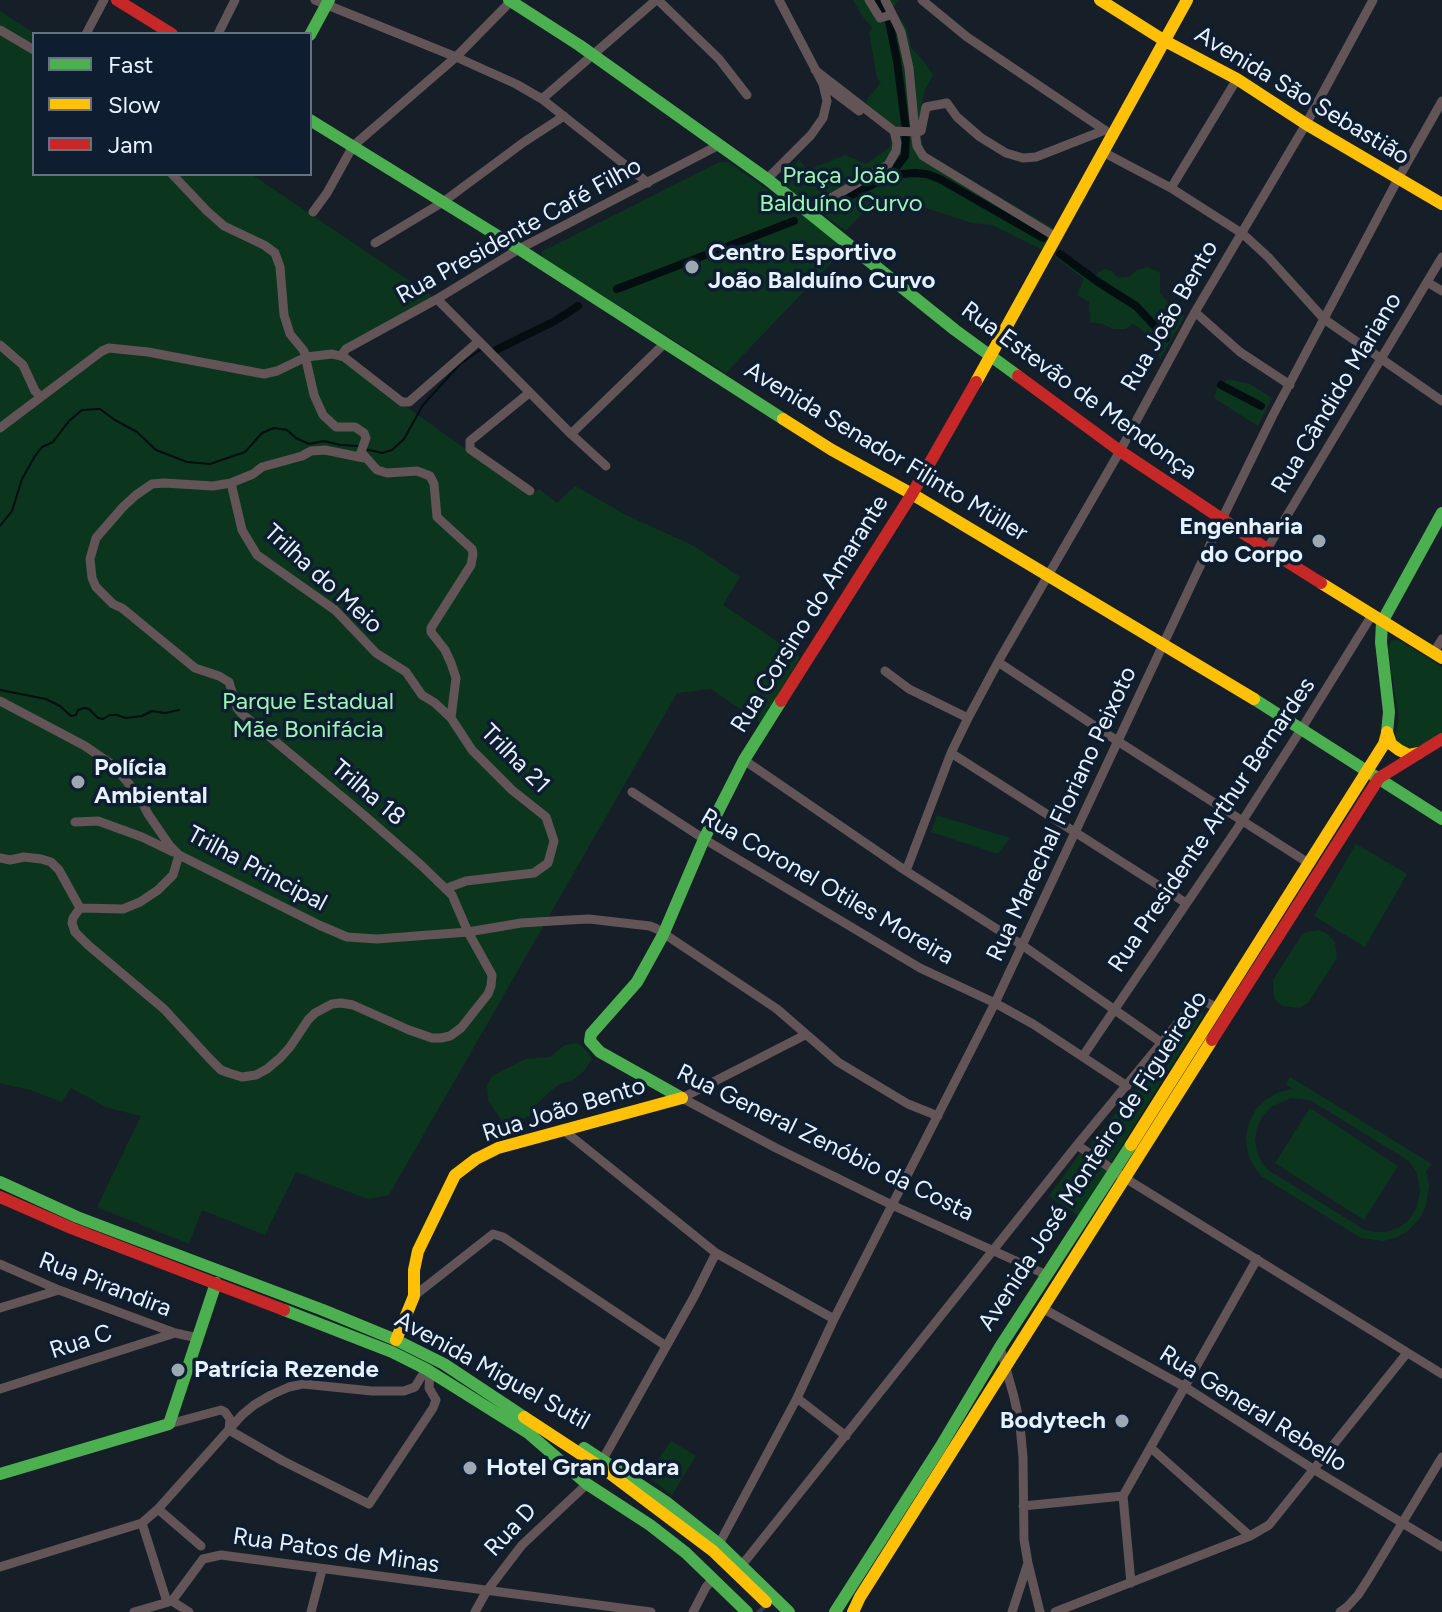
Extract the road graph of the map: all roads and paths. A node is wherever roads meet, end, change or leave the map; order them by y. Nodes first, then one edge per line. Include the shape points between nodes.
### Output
1 (104, 0) edge
2 (117, 0) edge
3 (235, 0) edge
4 (657, 0) edge
5 (779, 0) edge
6 (869, 0) edge
7 (885, 0) edge
8 (922, 0) edge
9 (1100, 0) edge
10 (1187, 0) edge
11 (1373, 0) edge
12 (511, 1) edge
13 (324, 2) edge
14 (891, 15) junction
15 (0, 30) edge
16 (87, 32) edge
17 (169, 32) edge
18 (219, 32) edge
19 (311, 32) edge
20 (1165, 41) junction
21 (32, 49) edge
22 (593, 55) junction
23 (456, 57) junction
24 (815, 70) junction
25 (1237, 79) junction
26 (823, 84) junction
27 (747, 95) dead end
28 (542, 99) junction
29 (1442, 101) edge
30 (564, 116) junction
31 (312, 121) edge
32 (1306, 124) junction
33 (902, 132) junction
34 (1108, 133) junction
35 (719, 145) junction
36 (353, 146) junction
37 (1103, 152) junction
38 (174, 176) edge
39 (767, 179) junction
40 (1398, 179) junction
41 (648, 183) junction
42 (1171, 188) junction
43 (443, 202) junction
44 (1442, 204) edge
45 (313, 212) dead end
46 (807, 212) junction
47 (1243, 234) junction
48 (1056, 237) junction
49 (375, 243) dead end
50 (519, 249) junction
51 (1442, 257) edge
52 (1427, 282) junction
53 (1442, 291) edge
54 (437, 299) junction
55 (1195, 312) junction
56 (1324, 319) junction
57 (479, 341) junction
58 (665, 343) junction
59 (0, 345) edge
60 (990, 355) junction
61 (306, 357) junction
62 (344, 357) junction
63 (1382, 359) junction
64 (1290, 385) junction
65 (529, 393) junction
66 (41, 397) junction
67 (1442, 401) edge
68 (0, 428) edge
69 (571, 434) junction
70 (363, 451) junction
71 (1120, 451) junction
72 (606, 466) dead end
73 (231, 483) junction
74 (530, 491) dead end
75 (912, 494) junction
76 (1442, 513) edge
77 (1222, 519) junction
78 (1267, 549) junction
79 (1049, 575) junction
80 (1377, 618) junction
81 (1442, 639) edge
82 (1163, 644) junction
83 (1438, 655) edge
84 (998, 662) junction
85 (885, 671) dead end
86 (0, 701) edge
87 (451, 718) junction
88 (968, 718) junction
89 (1302, 728) junction
90 (1387, 732) junction
91 (1442, 739) edge
92 (1119, 742) junction
93 (1421, 752) junction
94 (951, 753) junction
95 (744, 760) junction
96 (1374, 774) junction
97 (632, 792) dead end
98 (1442, 819) edge
99 (1243, 820) junction
100 (75, 822) dead end
101 (1075, 832) junction
102 (704, 839) junction
103 (179, 855) junction
104 (0, 858) edge
105 (1310, 864) junction
106 (906, 871) junction
107 (447, 890) junction
108 (1186, 903) junction
109 (80, 908) junction
110 (468, 932) junction
111 (663, 935) junction
112 (1022, 945) junction
113 (995, 1003) junction
114 (1217, 1008) junction
115 (1114, 1009) junction
116 (805, 1035) junction
117 (590, 1041) joint
118 (1162, 1043) junction
119 (1083, 1056) junction
120 (1127, 1086) junction
121 (682, 1098) junction
122 (938, 1116) junction
123 (562, 1129) junction
124 (1077, 1145) junction
125 (1120, 1174) junction
126 (0, 1182) edge
127 (0, 1197) edge
128 (892, 1205) junction
129 (993, 1250) junction
130 (716, 1253) junction
131 (1257, 1259) junction
132 (0, 1264) edge
133 (1047, 1275) junction
134 (216, 1283) junction
135 (59, 1290) junction
136 (414, 1296) junction
137 (0, 1308) edge
138 (1042, 1308) junction
139 (834, 1319) junction
140 (175, 1333) junction
141 (198, 1338) junction
142 (396, 1340) junction
143 (666, 1346) junction
144 (1000, 1347) junction
145 (1407, 1353) junction
146 (1006, 1366) junction
147 (428, 1371) junction
148 (1442, 1374) edge
149 (415, 1387) junction
150 (1185, 1387) junction
151 (429, 1388) junction
152 (0, 1389) edge
153 (797, 1398) junction
154 (169, 1424) junction
155 (529, 1427) junction
156 (229, 1430) junction
157 (846, 1436) junction
158 (1151, 1448) junction
159 (1442, 1457) edge
160 (603, 1459) junction
161 (1313, 1469) junction
162 (0, 1473) edge
163 (587, 1484) junction
164 (1123, 1496) junction
165 (1023, 1506) junction
166 (158, 1509) junction
167 (142, 1523) junction
168 (1403, 1524) junction
169 (1250, 1536) junction
170 (719, 1544) junction
171 (201, 1546) dead end
172 (1442, 1547) edge
173 (1028, 1563) junction
174 (742, 1565) junction
175 (0, 1567) edge
176 (322, 1570) junction
177 (713, 1579) junction
178 (1131, 1583) junction
179 (486, 1592) junction
180 (169, 1601) junction
181 (757, 1608) edge
182 (849, 1609) edge
183 (134, 1612) edge
184 (189, 1612) edge
185 (311, 1612) edge
186 (475, 1612) edge
187 (651, 1612) edge
188 (693, 1612) edge
189 (789, 1612) edge
190 (823, 1612) edge
191 (1012, 1612) edge
192 (1040, 1612) edge
193 (1055, 1612) edge
194 (1340, 1612) edge

1 - 16 street
2 - 17 main road
3 - 18 street
4 - 22 street
4 - 27 street via 719,59
5 - 24 street
6 - 14 street via 880,18
7 - 14 street
8 - 34 street
9 - 20 main road, Avenida São Sebastião
10 - 20 main road, Rua Corsino do Amarante
11 - 32 street, Rua João Bento
12 - 22 main road, Rua Estevão de Mendonça
12 - 23 street
13 - 19 main road
13 - 23 street
14 - 33 street via 901,32 909,68
15 - 21 street
20 - 25 main road, Avenida São Sebastião
20 - 34 main road, Rua Corsino do Amarante
22 - 28 street
22 - 35 main road, Rua Estevão de Mendonça
23 - 28 street
23 - 36 street
24 - 26 street
24 - 33 street
25 - 32 main road, Avenida São Sebastião
25 - 42 street
26 - 33 street
26 - 39 street via 823,118
28 - 30 street
29 - 40 street, Rua Marechal Floriano Peixoto
30 - 41 street
30 - 43 street
31 - 36 main road, Avenida Senador Filinto Müller
32 - 40 main road, Avenida São Sebastião
32 - 47 street, Rua João Bento
33 - 34 street via 921,131 926,107 947,103 980,137 1023,158
33 - 46 street via 888,165
33 - 48 street via 923,156
34 - 37 main road, Rua Corsino do Amarante
35 - 39 main road, Rua Estevão de Mendonça
35 - 41 street, Rua Presidente Café Filho
36 - 43 main road, Avenida Senador Filinto Müller
36 - 45 street
37 - 42 street
37 - 48 main road, Rua Corsino do Amarante
38 - 61 street via 224,226 275,253 284,315
39 - 46 main road, Rua Estevão de Mendonça
40 - 44 main road, Avenida São Sebastião
40 - 56 street, Rua Marechal Floriano Peixoto
41 - 50 street, Rua Presidente Café Filho
42 - 47 street
43 - 49 street
43 - 50 main road, Avenida Senador Filinto Müller
46 - 60 main road, Rua Estevão de Mendonça
47 - 55 street, Rua João Bento
47 - 56 street
48 - 60 main road, Rua Corsino do Amarante
50 - 54 street, Rua Presidente Café Filho
50 - 58 main road, Avenida Senador Filinto Müller
51 - 52 street, Rua Cândido Mariano
52 - 53 street
52 - 63 street, Rua Cândido Mariano
54 - 57 street
54 - 62 street, Rua Presidente Café Filho via 346,349
55 - 64 street via 1240,352
55 - 71 street, Rua João Bento
56 - 63 street
56 - 64 street, Rua Marechal Floriano Peixoto
57 - 62 street via 409,402
57 - 65 street
58 - 69 street
58 - 75 main road, Avenida Senador Filinto Müller via 832,450
59 - 66 street via 23,365
60 - 71 main road, Rua Estevão de Mendonça
60 - 75 main road, Rua Corsino do Amarante
61 - 62 street
61 - 66 street via 277,371 252,374 109,348
61 - 70 street via 323,415 336,427 364,433
63 - 67 street
63 - 78 street, Rua Cândido Mariano
64 - 77 street, Rua Marechal Floriano Peixoto
65 - 69 street
65 - 74 street via 470,441 470,449
66 - 68 street
69 - 72 street
70 - 73 street via 311,451
70 - 87 street via 377,470 430,476 437,517 472,549 471,565 431,628 456,678
71 - 77 main road, Rua Estevão de Mendonça
71 - 79 street, Rua João Bento
73 - 87 street, Trilha do Meio via 242,530 257,555 335,610
73 - 107 street, Trilha 18 via 152,484 136,495 96,538 90,569 96,587 195,668 229,682 241,713
75 - 79 main road, Avenida Senador Filinto Müller
75 - 95 main road, Rua Corsino do Amarante
76 - 80 main road
77 - 78 main road, Rua Estevão de Mendonça
77 - 82 street, Rua Marechal Floriano Peixoto
78 - 80 main road, Rua Estevão de Mendonça
79 - 82 main road, Avenida Senador Filinto Müller
79 - 84 street, Rua João Bento
80 - 83 main road, Rua Estevão de Mendonça
80 - 89 street, Rua Presidente Arthur Bernardes
80 - 90 main road
81 - 83 street
82 - 89 main road, Avenida Senador Filinto Müller
82 - 92 street, Rua Marechal Floriano Peixoto
84 - 88 street, Rua João Bento
84 - 92 street
85 - 88 street
86 - 103 street, Trilha Principal via 114,766
87 - 107 street, Trilha 21 via 472,750 546,817 554,841 548,863 534,873 466,881
88 - 94 street, Rua João Bento
89 - 96 main road, Avenida Senador Filinto Müller
89 - 99 street, Rua Presidente Arthur Bernardes
90 - 93 main road via 1392,745 1405,753
90 - 96 main road, Avenida José Monteiro de Figueiredo
91 - 93 main road
92 - 99 street
92 - 101 street, Rua Marechal Floriano Peixoto
93 - 96 main road
94 - 101 street
94 - 106 street, Rua João Bento
95 - 102 main road, Rua Corsino do Amarante
95 - 106 street
96 - 98 main road, Avenida Senador Filinto Müller
96 - 105 main road, Avenida José Monteiro de Figueiredo
96 - 125 main road, Avenida José Monteiro de Figueiredo
97 - 102 street, Rua Coronel Otiles Moreira
99 - 105 street
99 - 108 street, Rua Presidente Arthur Bernardes
100 - 103 street via 98,821
101 - 108 street
101 - 112 street, Rua Marechal Floriano Peixoto
102 - 111 main road, Rua Corsino do Amarante
102 - 113 street, Rua Coronel Otiles Moreira via 920,968
103 - 109 street via 173,875 140,902 123,909
103 - 110 street, Trilha Principal via 347,937
104 - 109 street via 51,862
105 - 114 main road, Avenida José Monteiro de Figueiredo
106 - 112 street
107 - 110 street, Trilha 18
108 - 115 street, Rua Presidente Arthur Bernardes
109 - 110 street, Trilha 18 via 73,918 75,932 164,1009 221,1070 242,1077 267,1069 315,1013 332,1004 353,1005 432,1038 450,1036 491,986 492,975
110 - 111 street, Trilha Principal via 589,919 646,925
111 - 116 street, Trilha Principal via 777,1009
111 - 117 main road, Rua Corsino do Amarante via 637,982
112 - 113 street, Rua Marechal Floriano Peixoto
112 - 115 street
113 - 119 street, Rua Coronel Otiles Moreira
113 - 122 street, Rua Marechal Floriano Peixoto
114 - 118 street via 1194,1004
114 - 125 main road, Avenida José Monteiro de Figueiredo
115 - 118 street
115 - 119 street, Rua Presidente Arthur Bernardes
116 - 121 street, Rua João Bento
116 - 122 street, Trilha Principal via 838,1062
117 - 121 main road, Rua General Zenóbio da Costa via 600,1052
118 - 120 street
119 - 120 street, Rua Coronel Otiles Moreira
120 - 124 street
121 - 123 main road, Rua João Bento
121 - 128 street, Rua General Zenóbio da Costa
122 - 128 street, Rua Marechal Floriano Peixoto
123 - 130 street
123 - 136 main road, Rua João Bento via 498,1148 455,1175 418,1251
124 - 125 street
124 - 129 street
125 - 131 street
125 - 133 main road, Avenida José Monteiro de Figueiredo
125 - 138 main road
126 - 142 main road, Avenida Miguel Sutil
127 - 134 main road, Avenida Miguel Sutil
128 - 129 street, Rua General Zenóbio da Costa
128 - 139 street, Rua Marechal Floriano Peixoto
129 - 133 street, Rua General Zenóbio da Costa
129 - 157 street
130 - 139 street
130 - 143 street
131 - 145 street
131 - 150 street
132 - 135 street, Rua Pirandira
133 - 144 main road, Avenida José Monteiro de Figueiredo
134 - 141 main road
134 - 147 main road, Avenida Miguel Sutil
135 - 137 street
135 - 140 street, Rua Pirandira
136 - 142 main road, Rua João Bento
136 - 143 street via 493,1234
138 - 146 main road
138 - 150 street, Rua General Rebello
139 - 153 street, Rua Marechal Floriano Peixoto
140 - 141 street, Rua Pirandira
140 - 152 street, Rua C
141 - 154 main road
142 - 155 main road, Avenida Miguel Sutil via 444,1364
143 - 160 street
144 - 146 street
144 - 182 main road, Avenida José Monteiro de Figueiredo
145 - 148 street
145 - 161 street
146 - 165 street via 1021,1437
146 - 182 main road
147 - 149 street
147 - 151 street
147 - 155 main road, Avenida Miguel Sutil
149 - 151 street
149 - 156 street via 289,1387 254,1405
150 - 158 street
150 - 161 street, Rua General Rebello
151 - 156 street via 436,1400 433,1408 369,1504
153 - 157 street
153 - 170 street, Rua Marechal Floriano Peixoto
154 - 156 street via 221,1410 230,1419
154 - 162 main road
155 - 160 main road, Avenida Miguel Sutil via 568,1438
155 - 163 main road, Avenida Miguel Sutil
155 - 181 main road via 653,1516
156 - 166 street
157 - 174 street
158 - 164 street
158 - 169 street
159 - 168 street
160 - 170 main road, Avenida Miguel Sutil
161 - 168 street, Rua General Rebello
161 - 169 street via 1269,1525
163 - 177 main road, Avenida Miguel Sutil via 659,1532
163 - 179 street, Rua D via 522,1545
164 - 165 street
164 - 178 street
165 - 173 street
166 - 167 street
166 - 171 street
167 - 175 street
167 - 180 street
168 - 172 street, Rua General Rebello
168 - 194 street via 1358,1595
169 - 178 street
170 - 174 main road, Avenida Miguel Sutil
173 - 191 street
173 - 192 street
174 - 189 main road, Avenida Miguel Sutil
176 - 179 street, Rua Patos de Minas
176 - 180 street, Rua Patos de Minas via 221,1555 203,1559
176 - 185 street
177 - 181 main road, Avenida Miguel Sutil
177 - 188 street
178 - 193 street
179 - 186 street, Rua D
179 - 187 street, Rua Patos de Minas
180 - 183 street
180 - 184 street
182 - 190 main road

